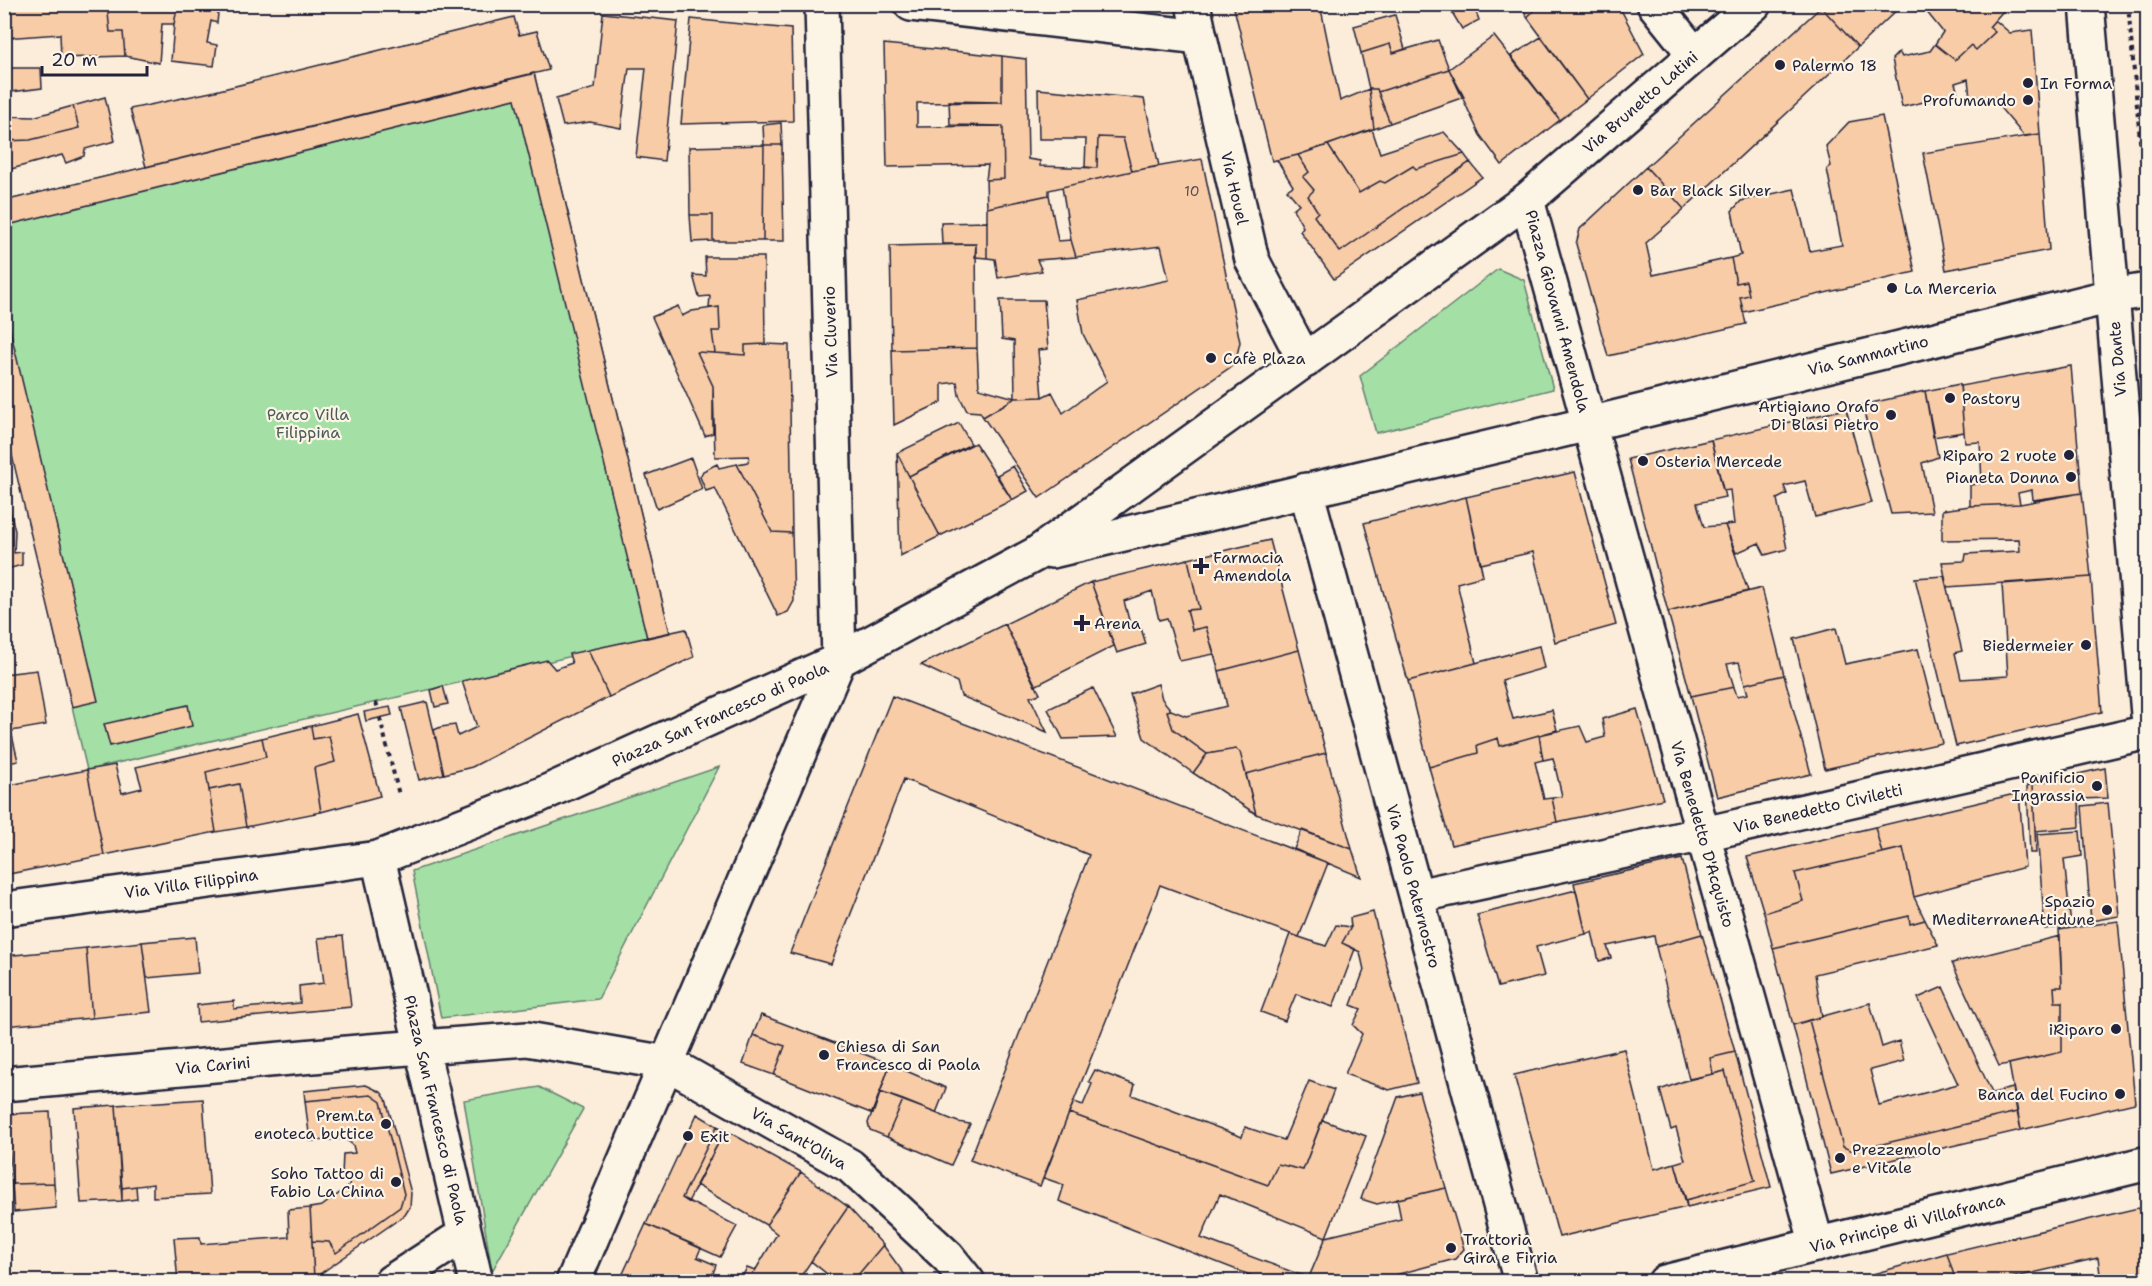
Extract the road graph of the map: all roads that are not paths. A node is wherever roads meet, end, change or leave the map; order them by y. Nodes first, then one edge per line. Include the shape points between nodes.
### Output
1 (822, 4) edge
2 (910, 4) edge
3 (1193, 4) edge
4 (1654, 4) edge
5 (1754, 4) edge
6 (2087, 4) edge
7 (1200, 37) junction
8 (1695, 55) junction
9 (1527, 200) junction
10 (2148, 290) edge
11 (2112, 296) junction
12 (1305, 361) junction
13 (1589, 424) junction
14 (1306, 490) junction
15 (1036, 554) junction
16 (839, 660) junction
17 (2148, 714) edge
18 (2148, 732) edge
19 (1704, 834) junction
20 (378, 858) junction
21 (1417, 896) junction
22 (4, 909) edge
23 (421, 1046) junction
24 (667, 1063) junction
25 (4, 1084) edge
26 (2148, 1163) edge
27 (465, 1234) junction
28 (1817, 1245) junction
29 (391, 1281) edge
30 (476, 1281) edge
31 (573, 1281) edge
32 (968, 1281) edge
33 (1521, 1281) edge
34 (1665, 1281) edge

1 - 16 street, Via Cluverio
2 - 7 street
3 - 7 street, Via Houel
4 - 8 street
5 - 8 street, Via Brunetto Latini
6 - 11 street, Via Dante
7 - 12 street, Via Houel via 1252,260
8 - 9 street, Via Brunetto Latini
9 - 12 street, Piazza Giovanni Amendola
9 - 13 street, Piazza Giovanni Amendola
10 - 11 street, Via Sammartino
11 - 13 street, Via Sammartino
11 - 17 street, Via Dante
12 - 15 street, Piazza Giovanni Amendola
13 - 14 street, Piazza Giovanni Amendola
13 - 19 street, Via Benedetto D'Acquisto
14 - 15 street, Piazza Giovanni Amendola
14 - 21 street, Via Paolo Paternostro
15 - 16 street, Piazza Giovanni Amendola
16 - 20 street, Piazza San Francesco di Paola via 540,795
16 - 24 street, Piazza San Francesco di Paola
18 - 19 street, Via Benedetto Civiletti
19 - 21 street, Via Benedetto Civiletti
19 - 28 street, Via Benedetto D'Acquisto
20 - 22 street, Via Villa Filippina
20 - 23 street, Piazza San Francesco di Paola
21 - 33 street, Via Paolo Paternostro
23 - 24 street, Via Carini via 527,1039
23 - 25 street, Via Carini
23 - 27 street, Piazza San Francesco di Paola
24 - 31 street, Piazza San Francesco di Paola
24 - 32 street, Via Sant'Oliva via 850,1166 948,1257
26 - 28 street, Via Principe di Villafranca
27 - 29 street
27 - 30 street, Piazza San Francesco di Paola
28 - 34 street, Via Principe di Villafranca

